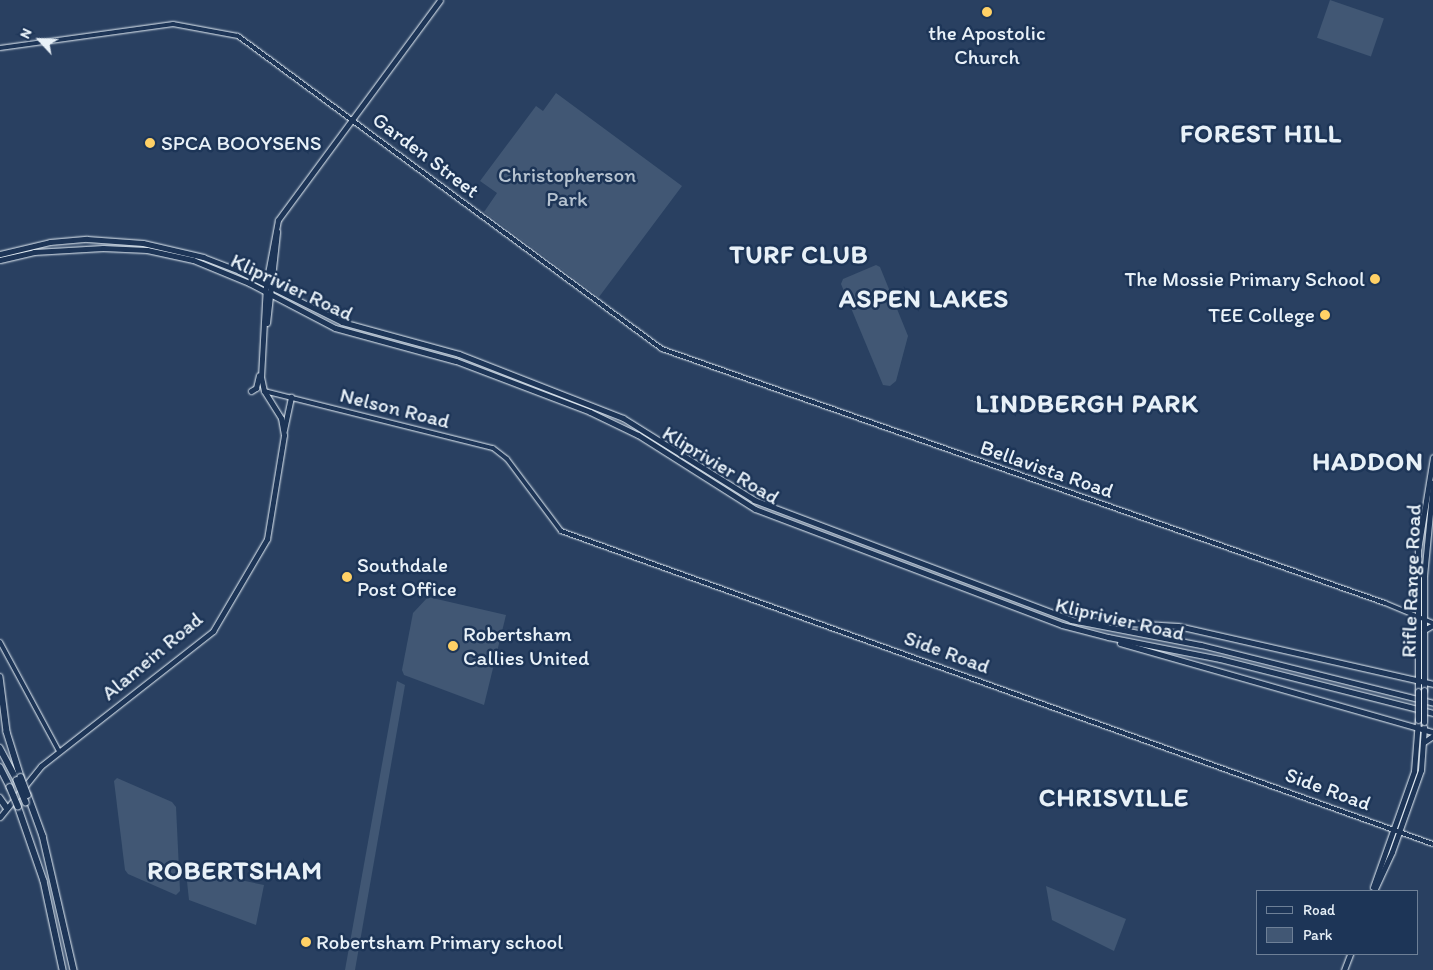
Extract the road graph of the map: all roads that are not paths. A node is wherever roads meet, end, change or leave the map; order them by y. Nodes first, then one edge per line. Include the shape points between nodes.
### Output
1 (440, 0) edge
2 (0, 48) edge
3 (353, 119) junction
4 (0, 254) edge
5 (0, 260) edge
6 (268, 285) junction
7 (267, 292) junction
8 (667, 351) joint
9 (261, 368) junction
10 (251, 391) dead end
11 (264, 392) junction
12 (290, 397) junction
13 (284, 430) junction
14 (1433, 457) edge
15 (512, 465) joint
16 (1433, 482) edge
17 (1418, 616) junction
18 (1424, 619) junction
19 (1071, 620) junction
20 (1433, 624) edge
21 (1424, 630) junction
22 (1108, 637) junction
23 (0, 642) edge
24 (1418, 666) junction
25 (0, 677) edge
26 (1402, 678) junction
27 (1418, 682) junction
28 (1424, 682) junction
29 (1433, 684) edge
30 (1421, 690) junction
31 (1433, 703) edge
32 (1433, 713) edge
33 (1421, 721) junction
34 (1418, 727) junction
35 (1424, 729) junction
36 (1433, 732) edge
37 (1433, 736) edge
38 (1424, 742) junction
39 (0, 748) edge
40 (59, 751) junction
41 (0, 767) edge
42 (19, 778) junction
43 (0, 798) edge
44 (7, 805) junction
45 (1404, 810) junction
46 (0, 812) edge
47 (0, 817) edge
48 (1397, 830) junction
49 (1433, 844) edge
50 (1372, 890) edge
51 (1350, 955) edge
52 (63, 970) edge
53 (74, 970) edge
54 (1344, 970) edge

1 - 3 main road
2 - 3 street, Garden Street via 181,24 238,36
3 - 6 main road via 282,213 276,229
3 - 8 street, Garden Street
4 - 6 main road, Kliprivier Road via 64,240 124,241 203,257
5 - 7 main road, Kliprivier Road via 34,252 88,248 147,250 206,265
6 - 7 main road
6 - 19 main road, Kliprivier Road via 342,322 460,354 623,418 754,500
7 - 9 main road
7 - 22 main road, Kliprivier Road via 335,328 456,361 610,421 657,446 741,502 773,516 1062,625
8 - 17 street, Bellavista Road
9 - 10 main road via 256,388
9 - 11 main road
11 - 12 street, Nelson Road
11 - 13 main road via 281,418
12 - 13 main road, Alamein Road
12 - 15 street, Nelson Road via 489,447 502,453
13 - 40 main road, Alamein Road via 270,534 213,631
14 - 17 main road, Rifle Range Road via 1419,540
15 - 48 street, Side Road via 562,531
16 - 18 main road, Rifle Range Road via 1425,548
17 - 18 street, Bellavista Road
17 - 24 main road, Rifle Range Road
18 - 20 street, Bellavista Road
18 - 21 main road, Rifle Range Road
19 - 26 main road via 1178,626
19 - 31 main road, Kliprivier Road via 1201,645
20 - 21 main road
21 - 28 main road, Rifle Range Road
22 - 32 main road, Kliprivier Road via 1220,659
22 - 34 main road
23 - 40 street
24 - 26 main road via 1415,673
24 - 27 main road, Rifle Range Road
25 - 42 highway via 7,732
26 - 27 main road
27 - 28 main road
27 - 30 main road, Rifle Range Road
28 - 29 main road
28 - 30 main road, Rifle Range Road
30 - 33 main road, bridge
33 - 34 main road
33 - 35 main road
34 - 35 main road
34 - 45 main road via 1416,762
35 - 36 main road
35 - 38 main road
37 - 38 main road
38 - 45 main road via 1421,770
39 - 42 highway
40 - 44 main road, Alamein Road
41 - 52 highway, bridge via 18,806 44,881
42 - 53 highway, bridge via 47,853
43 - 44 highway
44 - 46 main road
44 - 47 main road
45 - 48 main road
48 - 49 street, Side Road
48 - 50 main road
51 - 54 main road

